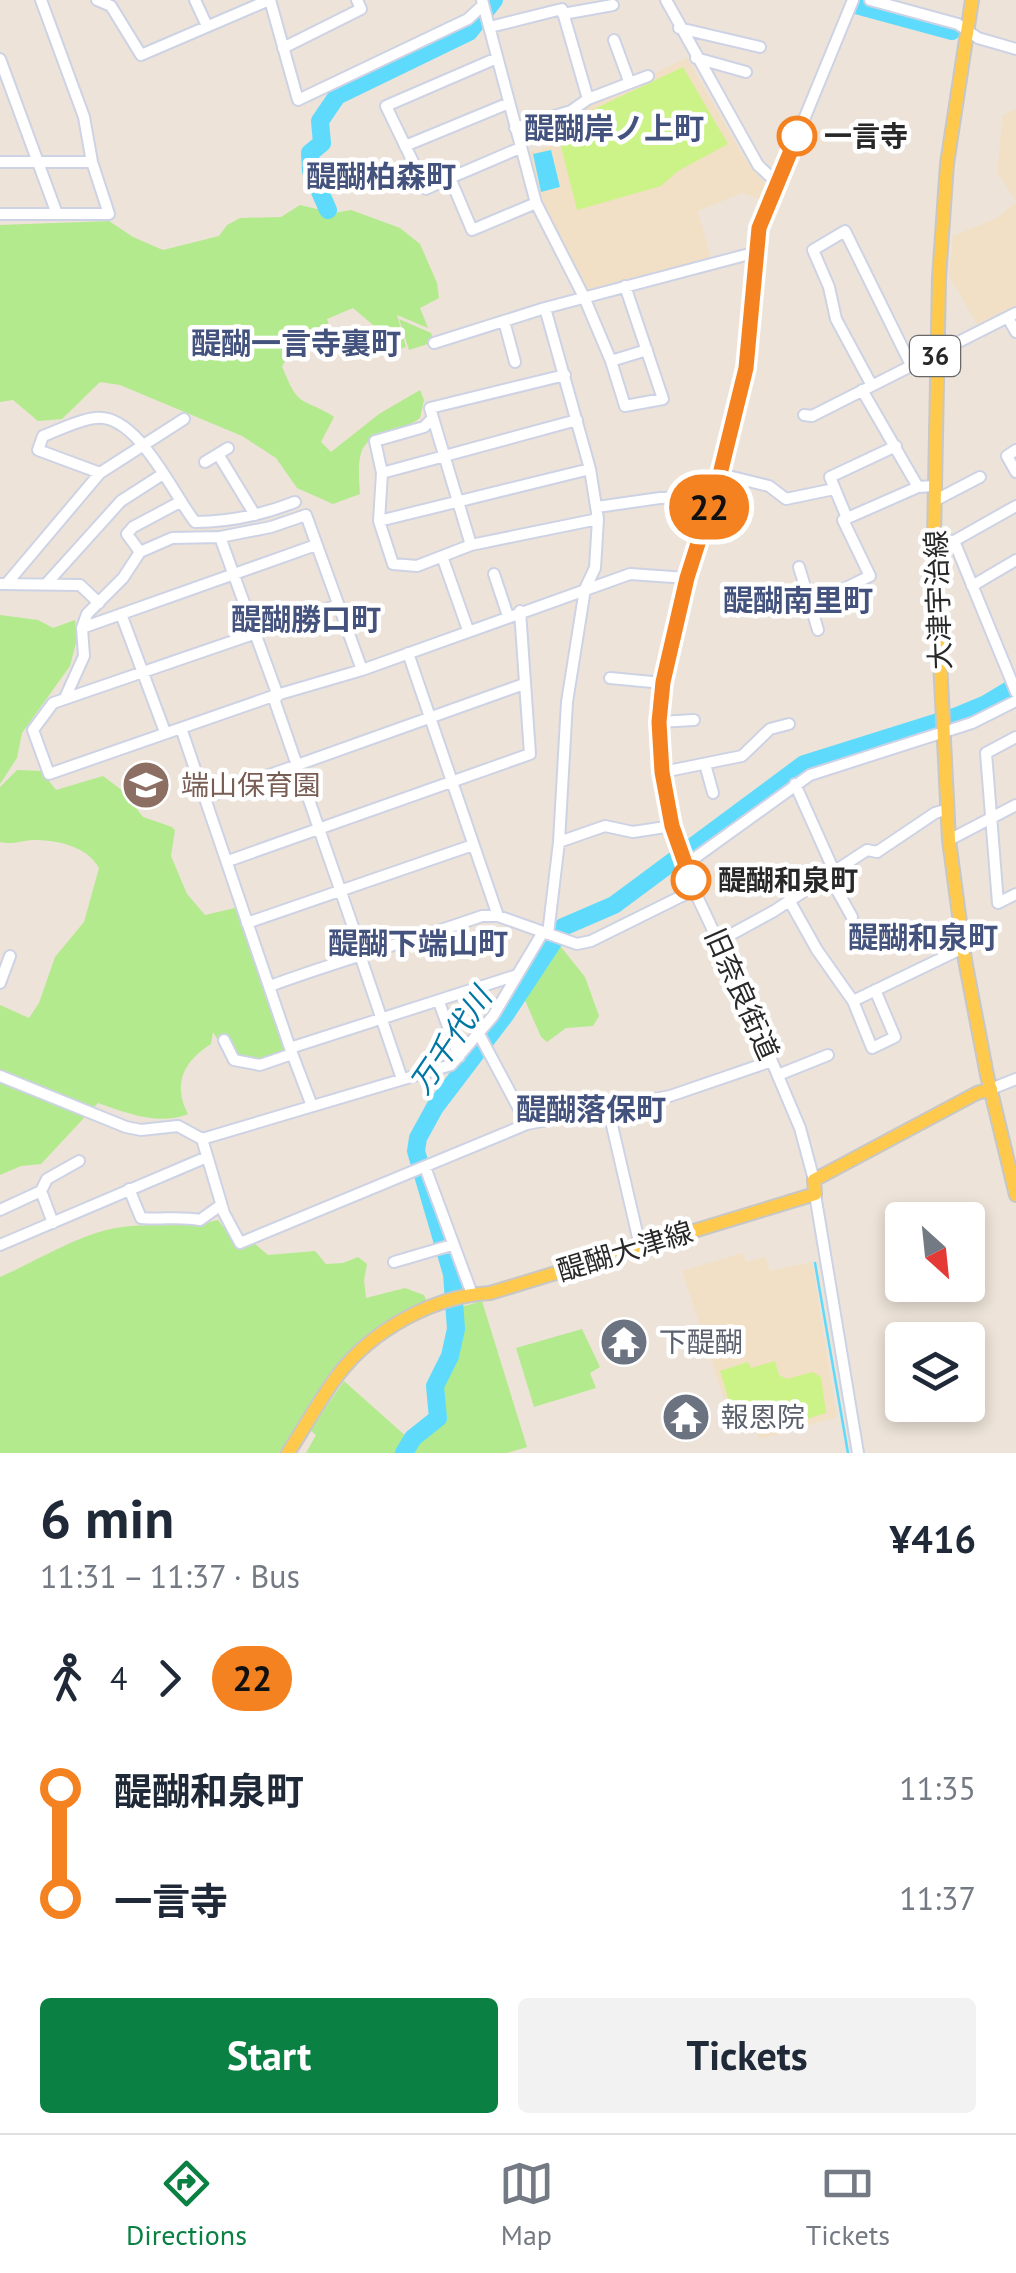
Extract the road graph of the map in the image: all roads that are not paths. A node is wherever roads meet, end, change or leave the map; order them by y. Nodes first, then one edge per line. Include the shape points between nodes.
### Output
1 (40, 0) edge
2 (97, 0) edge
3 (126, 0) edge
4 (195, 0) edge
5 (269, 0) edge
6 (356, 0) edge
7 (666, 0) edge
8 (852, 0) edge
9 (870, 0) edge
10 (972, 0) edge
11 (483, 3) edge
12 (613, 5) dead end
13 (111, 6) junction
14 (563, 14) junction
15 (207, 26) junction
16 (490, 26) junction
17 (679, 28) junction
18 (967, 30) junction
19 (614, 40) dead end
20 (760, 47) dead end
21 (283, 48) junction
22 (1016, 49) edge
23 (497, 58) junction
24 (696, 58) junction
25 (0, 59) edge
26 (746, 72) dead end
27 (648, 76) dead end
28 (630, 81) junction
29 (588, 99) junction
30 (509, 103) junction
31 (515, 128) junction
32 (406, 146) junction
33 (520, 148) junction
34 (0, 162) edge
35 (38, 162) junction
36 (92, 162) junction
37 (450, 178) junction
38 (776, 182) junction
39 (536, 204) junction
40 (0, 214) edge
41 (57, 214) junction
42 (757, 252) junction
43 (625, 286) junction
44 (584, 297) junction
45 (545, 308) junction
46 (1012, 316) edge
47 (504, 320) junction
48 (1016, 332) edge
49 (434, 343) dead end
50 (647, 350) junction
51 (936, 354) junction
52 (515, 362) dead end
53 (611, 362) junction
54 (911, 365) junction
55 (565, 375) junction
56 (866, 387) junction
57 (804, 415) dead end
58 (184, 419) dead end
59 (432, 420) junction
60 (577, 420) junction
61 (144, 445) junction
62 (896, 446) junction
63 (1016, 450) edge
64 (442, 457) junction
65 (205, 462) dead end
66 (590, 469) junction
67 (1016, 472) edge
68 (100, 473) junction
69 (382, 473) junction
70 (164, 474) junction
71 (720, 474) junction
72 (980, 478) dead end
73 (918, 487) junction
74 (834, 489) junction
75 (934, 493) junction
76 (712, 498) junction
77 (180, 502) junction
78 (296, 502) dead end
79 (456, 502) junction
80 (1016, 506) edge
81 (597, 513) junction
82 (255, 515) junction
83 (847, 518) junction
84 (378, 520) junction
85 (220, 537) junction
86 (934, 540) junction
87 (954, 541) junction
88 (316, 544) junction
89 (471, 545) junction
90 (140, 552) junction
91 (442, 559) junction
92 (1016, 560) edge
93 (799, 567) dead end
94 (234, 574) junction
95 (494, 574) dead end
96 (687, 578) junction
97 (4, 583) edge
98 (46, 583) junction
99 (972, 586) junction
100 (586, 588) junction
101 (99, 603) junction
102 (338, 605) junction
103 (810, 605) junction
104 (520, 611) junction
105 (120, 614) junction
106 (508, 616) junction
107 (82, 628) junction
108 (468, 630) junction
109 (818, 630) dead end
110 (255, 634) junction
111 (408, 653) junction
112 (362, 670) junction
113 (1010, 673) edge
114 (142, 674) junction
115 (610, 678) dead end
116 (663, 682) junction
117 (524, 684) junction
118 (1016, 692) edge
119 (275, 696) junction
120 (64, 699) junction
121 (1016, 700) edge
122 (430, 719) junction
123 (694, 720) dead end
124 (659, 722) junction
125 (789, 724) dead end
126 (944, 724) junction
127 (181, 728) junction
128 (165, 732) junction
129 (1016, 737) edge
130 (705, 764) junction
131 (297, 767) junction
132 (662, 772) junction
133 (451, 782) junction
134 (795, 784) junction
135 (713, 792) dead end
136 (205, 798) junction
137 (1016, 805) edge
138 (948, 808) junction
139 (992, 818) junction
140 (672, 826) junction
141 (320, 828) junction
142 (949, 840) junction
143 (559, 842) junction
144 (473, 845) junction
145 (683, 858) junction
146 (228, 861) junction
147 (831, 873) junction
148 (694, 890) junction
149 (342, 891) junction
150 (1016, 894) edge
151 (789, 900) junction
152 (498, 916) junction
153 (852, 917) dead end
154 (246, 923) junction
155 (550, 934) junction
156 (719, 941) junction
157 (963, 948) junction
158 (360, 955) junction
159 (10, 956) dead end
160 (518, 975) junction
161 (0, 983) edge
162 (270, 986) junction
163 (876, 990) junction
164 (854, 1001) junction
165 (439, 1002) junction
166 (381, 1020) junction
167 (482, 1039) junction
168 (224, 1040) dead end
169 (291, 1051) junction
170 (828, 1055) dead end
171 (458, 1057) junction
172 (772, 1061) junction
173 (0, 1076) edge
174 (778, 1076) junction
175 (402, 1078) junction
176 (1016, 1078) edge
177 (991, 1089) junction
178 (312, 1106) junction
179 (608, 1108) junction
180 (527, 1124) junction
181 (202, 1139) junction
182 (207, 1157) junction
183 (79, 1161) dead end
184 (422, 1169) junction
185 (1014, 1176) edge
186 (815, 1187) junction
187 (129, 1188) junction
188 (41, 1191) junction
189 (1016, 1195) edge
190 (221, 1205) junction
191 (0, 1210) edge
192 (53, 1223) junction
193 (0, 1245) edge
194 (640, 1246) junction
195 (446, 1247) junction
196 (394, 1262) dead end
197 (460, 1298) junction
198 (288, 1453) edge
199 (858, 1453) edge

1 - 36 street via 84,118
2 - 13 street
3 - 13 street
4 - 15 street
5 - 15 street
5 - 21 street
6 - 21 street via 362,10
7 - 17 street
8 - 38 street, 旧奈良街道
9 - 18 street
10 - 18 main road, 大津宇治線 / 36
11 - 16 street
11 - 21 street via 468,18 298,100
12 - 14 street
13 - 15 street via 141,54
14 - 16 street
14 - 29 street
16 - 23 street
17 - 20 street
17 - 24 street
18 - 22 street
18 - 51 main road, 大津宇治線 / 36 via 948,164
19 - 28 street
23 - 30 street
23 - 32 street via 386,106
24 - 26 street
24 - 38 street via 758,165
25 - 35 street
27 - 28 street
28 - 29 street
29 - 31 street via 571,112
30 - 31 street
30 - 32 street
31 - 33 street
32 - 37 street via 426,189
33 - 37 street
33 - 39 street
34 - 35 street
35 - 36 street
35 - 41 street
36 - 41 street via 110,214
37 - 39 street via 472,230
38 - 42 street, 旧奈良街道
39 - 44 street
40 - 41 street
42 - 43 street
42 - 71 street, 旧奈良街道 via 746,368
43 - 44 street
43 - 50 street
44 - 45 street
44 - 53 street
45 - 47 street
45 - 55 street
46 - 48 street
46 - 51 street
47 - 49 street
47 - 52 street
50 - 53 street
50 - 53 street via 663,399 626,406
51 - 54 street
51 - 75 main road, 大津宇治線 / 36
54 - 56 street
54 - 56 street via 846,231 812,250
55 - 59 street via 430,408
55 - 60 street
56 - 57 street
56 - 62 street
58 - 61 street
59 - 64 street
59 - 69 street via 375,441
60 - 64 street
60 - 66 street
61 - 68 street
61 - 68 street via 98,417 43,436 38,450
61 - 70 street
62 - 73 street
62 - 74 street via 830,477
63 - 67 street via 1006,456
64 - 69 street
64 - 79 street
65 - 82 street via 223,451
66 - 79 street
66 - 81 street
68 - 97 street
69 - 84 street
70 - 77 street
70 - 98 street via 121,500
71 - 74 street via 769,486 786,499
71 - 76 street, 旧奈良街道
72 - 75 street
73 - 75 street
73 - 83 street
74 - 83 street
75 - 86 main road, 大津宇治線 / 36
76 - 81 street via 660,498
76 - 96 street, 旧奈良街道
77 - 82 street via 195,522
77 - 90 street via 127,534
78 - 82 street
79 - 84 street
79 - 89 street
80 - 87 street
81 - 89 street
81 - 100 street via 595,568
83 - 103 street via 870,576
84 - 91 street via 393,564
85 - 88 street via 306,515
85 - 90 street via 172,538
85 - 94 street
86 - 87 street
86 - 126 main road, 大津宇治線 / 36
87 - 99 street
88 - 94 street
88 - 102 street
89 - 91 street
90 - 101 street
91 - 108 street
92 - 99 street
93 - 103 street
94 - 105 street
94 - 110 street
95 - 106 street
96 - 100 street via 630,574
96 - 116 street, 旧奈良街道
97 - 98 street
98 - 101 street via 80,585
99 - 113 street
100 - 104 street
100 - 143 street via 567,702
101 - 107 street
102 - 110 street
102 - 112 street
103 - 109 street
104 - 106 street
104 - 117 street
105 - 107 street
105 - 114 street
106 - 108 street
107 - 120 street via 84,656
108 - 111 street
110 - 114 street
110 - 119 street
111 - 112 street
111 - 122 street
112 - 119 street
113 - 118 street
114 - 120 street
114 - 128 street
115 - 116 street
116 - 124 street, 旧奈良街道
117 - 122 street
117 - 133 street via 530,754
119 - 127 street
119 - 131 street
120 - 128 street via 33,730 49,774
121 - 126 street via 972,723
122 - 131 street
122 - 133 street
123 - 124 street
124 - 132 street, 旧奈良街道
125 - 130 street via 770,730 742,756
126 - 134 street
126 - 138 main road, 大津宇治線 / 36
127 - 128 street
127 - 136 street
129 - 139 street via 986,753
130 - 132 street
130 - 135 street
131 - 136 street
131 - 141 street
132 - 140 street, 旧奈良街道
133 - 141 street
133 - 144 street
134 - 145 street
134 - 147 street
136 - 146 street
137 - 139 street
138 - 142 main road, 大津宇治線 / 36
138 - 147 street
139 - 142 street
139 - 150 street via 998,903
140 - 143 street via 633,832 605,826
140 - 145 street, 旧奈良街道
141 - 146 street
141 - 149 street
142 - 157 main road, 大津宇治線 / 36
143 - 155 street
144 - 149 street
144 - 152 street
145 - 148 street, 旧奈良街道
146 - 154 street
147 - 151 street
147 - 153 street
148 - 155 street via 590,941 577,944
148 - 156 street, 旧奈良街道
149 - 154 street
149 - 158 street
151 - 156 street
151 - 164 street
152 - 155 street
152 - 158 street
154 - 162 street
155 - 160 street
156 - 172 street, 旧奈良街道
157 - 163 street
157 - 177 main road, 大津宇治線 / 36
158 - 162 street
158 - 166 street
159 - 161 street
160 - 165 street
160 - 167 street
162 - 169 street
163 - 164 street
163 - 164 street via 895,1037 872,1048
165 - 166 street
165 - 171 street
166 - 169 street
166 - 175 street
167 - 171 street
167 - 180 street
168 - 169 street via 234,1060 260,1065
169 - 178 street
170 - 174 street
171 - 175 street via 451,1066
172 - 174 street, 旧奈良街道
172 - 179 street via 698,1088
173 - 181 street via 126,1127 178,1126
174 - 186 street, 旧奈良街道
175 - 178 street
176 - 177 street
177 - 185 main road, 大津宇治線 / 36
177 - 186 main road, 醍醐大津線
178 - 181 street
179 - 180 street
179 - 194 street
180 - 184 street
181 - 182 street
182 - 187 street
182 - 190 street
183 - 188 street via 47,1179
184 - 190 street via 240,1242
184 - 195 street
185 - 189 main road, 大津宇治線 / 36
186 - 194 main road, 醍醐大津線
186 - 199 street, 旧奈良街道
187 - 190 street via 141,1218 200,1220
187 - 192 street
188 - 191 street
188 - 192 street
192 - 193 street
194 - 197 main road, 醍醐大津線
195 - 196 street
195 - 197 street
197 - 198 main road, 醍醐大津線 via 408,1316 360,1353 339,1373

